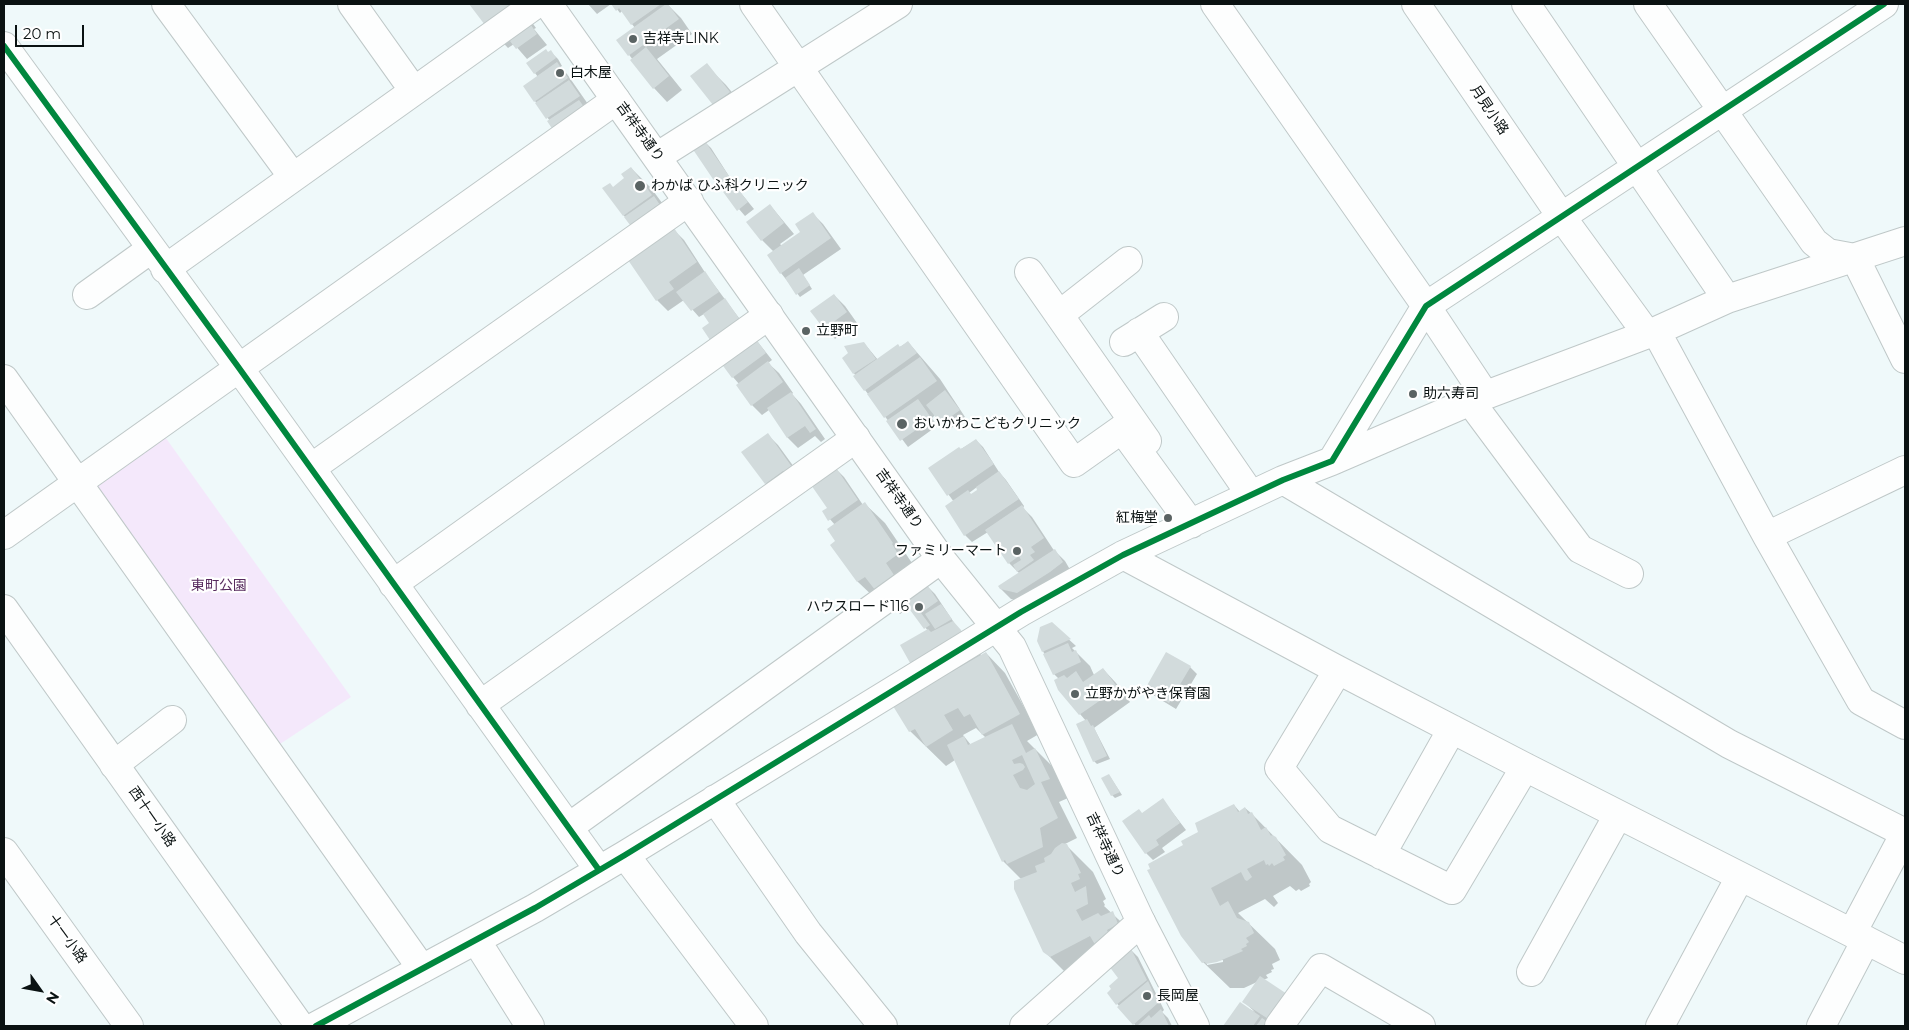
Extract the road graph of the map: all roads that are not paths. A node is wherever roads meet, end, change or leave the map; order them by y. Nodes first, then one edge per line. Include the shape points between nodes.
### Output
1 (166, 4) edge
2 (352, 4) edge
3 (536, 4) edge
4 (548, 4) edge
5 (754, 4) edge
6 (898, 4) edge
7 (1215, 4) edge
8 (1416, 4) edge
9 (1526, 4) edge
10 (1648, 4) edge
11 (1884, 4) edge
12 (4, 46) edge
13 (800, 68) junction
14 (414, 91) junction
15 (616, 100) junction
16 (1722, 112) junction
17 (658, 156) junction
18 (1638, 166) junction
19 (293, 177) junction
20 (689, 201) junction
21 (1561, 216) junction
22 (1905, 241) edge
23 (1855, 258) junction
24 (158, 259) junction
25 (1128, 261) dead end
26 (1029, 272) dead end
27 (87, 295) dead end
28 (1727, 299) junction
29 (1426, 306) junction
30 (769, 314) junction
31 (1059, 315) junction
32 (1164, 316) dead end
33 (1651, 333) junction
34 (1905, 359) edge
35 (239, 368) junction
36 (4, 379) edge
37 (1477, 398) junction
38 (856, 438) junction
39 (1332, 461) junction
40 (311, 468) junction
41 (1905, 470) edge
42 (1283, 480) junction
43 (78, 482) junction
44 (1251, 495) junction
45 (1196, 521) junction
46 (4, 535) edge
47 (1767, 536) junction
48 (1123, 555) junction
49 (941, 559) junction
50 (1629, 574) dead end
51 (393, 584) junction
52 (4, 608) edge
53 (998, 628) junction
54 (1338, 670) junction
55 (480, 705) junction
56 (172, 720) dead end
57 (1905, 725) edge
58 (1452, 729) junction
59 (114, 765) junction
60 (1525, 767) junction
61 (715, 799) junction
62 (1618, 815) junction
63 (569, 827) junction
64 (4, 852) edge
65 (625, 855) junction
66 (1381, 855) junction
67 (599, 870) junction
68 (1740, 877) junction
69 (1142, 922) junction
70 (1859, 936) junction
71 (476, 940) junction
72 (1905, 960) edge
73 (422, 969) junction
74 (1531, 972) dead end
75 (332, 1023) edge
76 (129, 1026) edge
77 (300, 1026) edge
78 (530, 1026) edge
79 (754, 1026) edge
80 (883, 1026) edge
81 (1024, 1026) edge
82 (1195, 1026) edge
83 (1279, 1026) edge
84 (1421, 1026) edge
85 (1660, 1026) edge
86 (1821, 1026) edge

1 - 19 street
2 - 14 street
3 - 14 street
4 - 15 street, 吉祥寺通り
5 - 13 street
6 - 13 street
7 - 29 street
8 - 21 street, 月見小路
9 - 18 street
10 - 16 street
11 - 16 street
12 - 24 street
13 - 17 street
13 - 45 street via 1074,463 1122,429
14 - 19 street
15 - 17 street, 吉祥寺通り
15 - 35 street
16 - 18 street
16 - 23 street via 1814,242 1828,253
17 - 20 street, 吉祥寺通り
18 - 21 street
18 - 28 street
19 - 24 street
20 - 30 street, 吉祥寺通り
20 - 40 street
21 - 29 street
21 - 33 street, 月見小路
22 - 23 street
23 - 28 street
23 - 34 street
24 - 27 street
24 - 35 street
25 - 31 street
26 - 31 street
28 - 33 street
29 - 37 street
29 - 39 street
30 - 38 street, 吉祥寺通り
30 - 51 street
31 - 45 street
32 - 44 street via 1131,337
33 - 37 street
33 - 47 street, 月見小路
35 - 40 street
35 - 43 street
36 - 43 street
37 - 39 street
37 - 50 street via 1580,549
38 - 49 street, 吉祥寺通り
38 - 55 street
39 - 42 street
40 - 51 street
41 - 47 street
42 - 44 street
42 - 70 street via 1729,744 1904,833
43 - 46 street
43 - 73 street
44 - 45 street
45 - 48 street
47 - 57 street, 月見小路 via 1862,701
48 - 53 street
48 - 54 street
49 - 53 street, 吉祥寺通り
49 - 63 street
51 - 55 street
52 - 59 street, 西十一小路
53 - 61 street
53 - 69 street, 吉祥寺通り via 1012,647
54 - 58 street
54 - 66 street via 1278,768 1330,829
55 - 63 street
56 - 59 street
58 - 60 street
58 - 66 street
59 - 77 street, 西十一小路
60 - 62 street
60 - 66 street via 1452,890
61 - 65 street
61 - 80 street via 808,933
62 - 68 street
62 - 74 street
63 - 67 street
64 - 76 street, 十一小路
65 - 67 street
65 - 79 street
67 - 71 street
68 - 70 street
68 - 85 street
69 - 81 street
69 - 82 street, 吉祥寺通り
70 - 72 street
70 - 86 street
71 - 73 street
71 - 78 street
73 - 75 street
83 - 84 street via 1321,968

